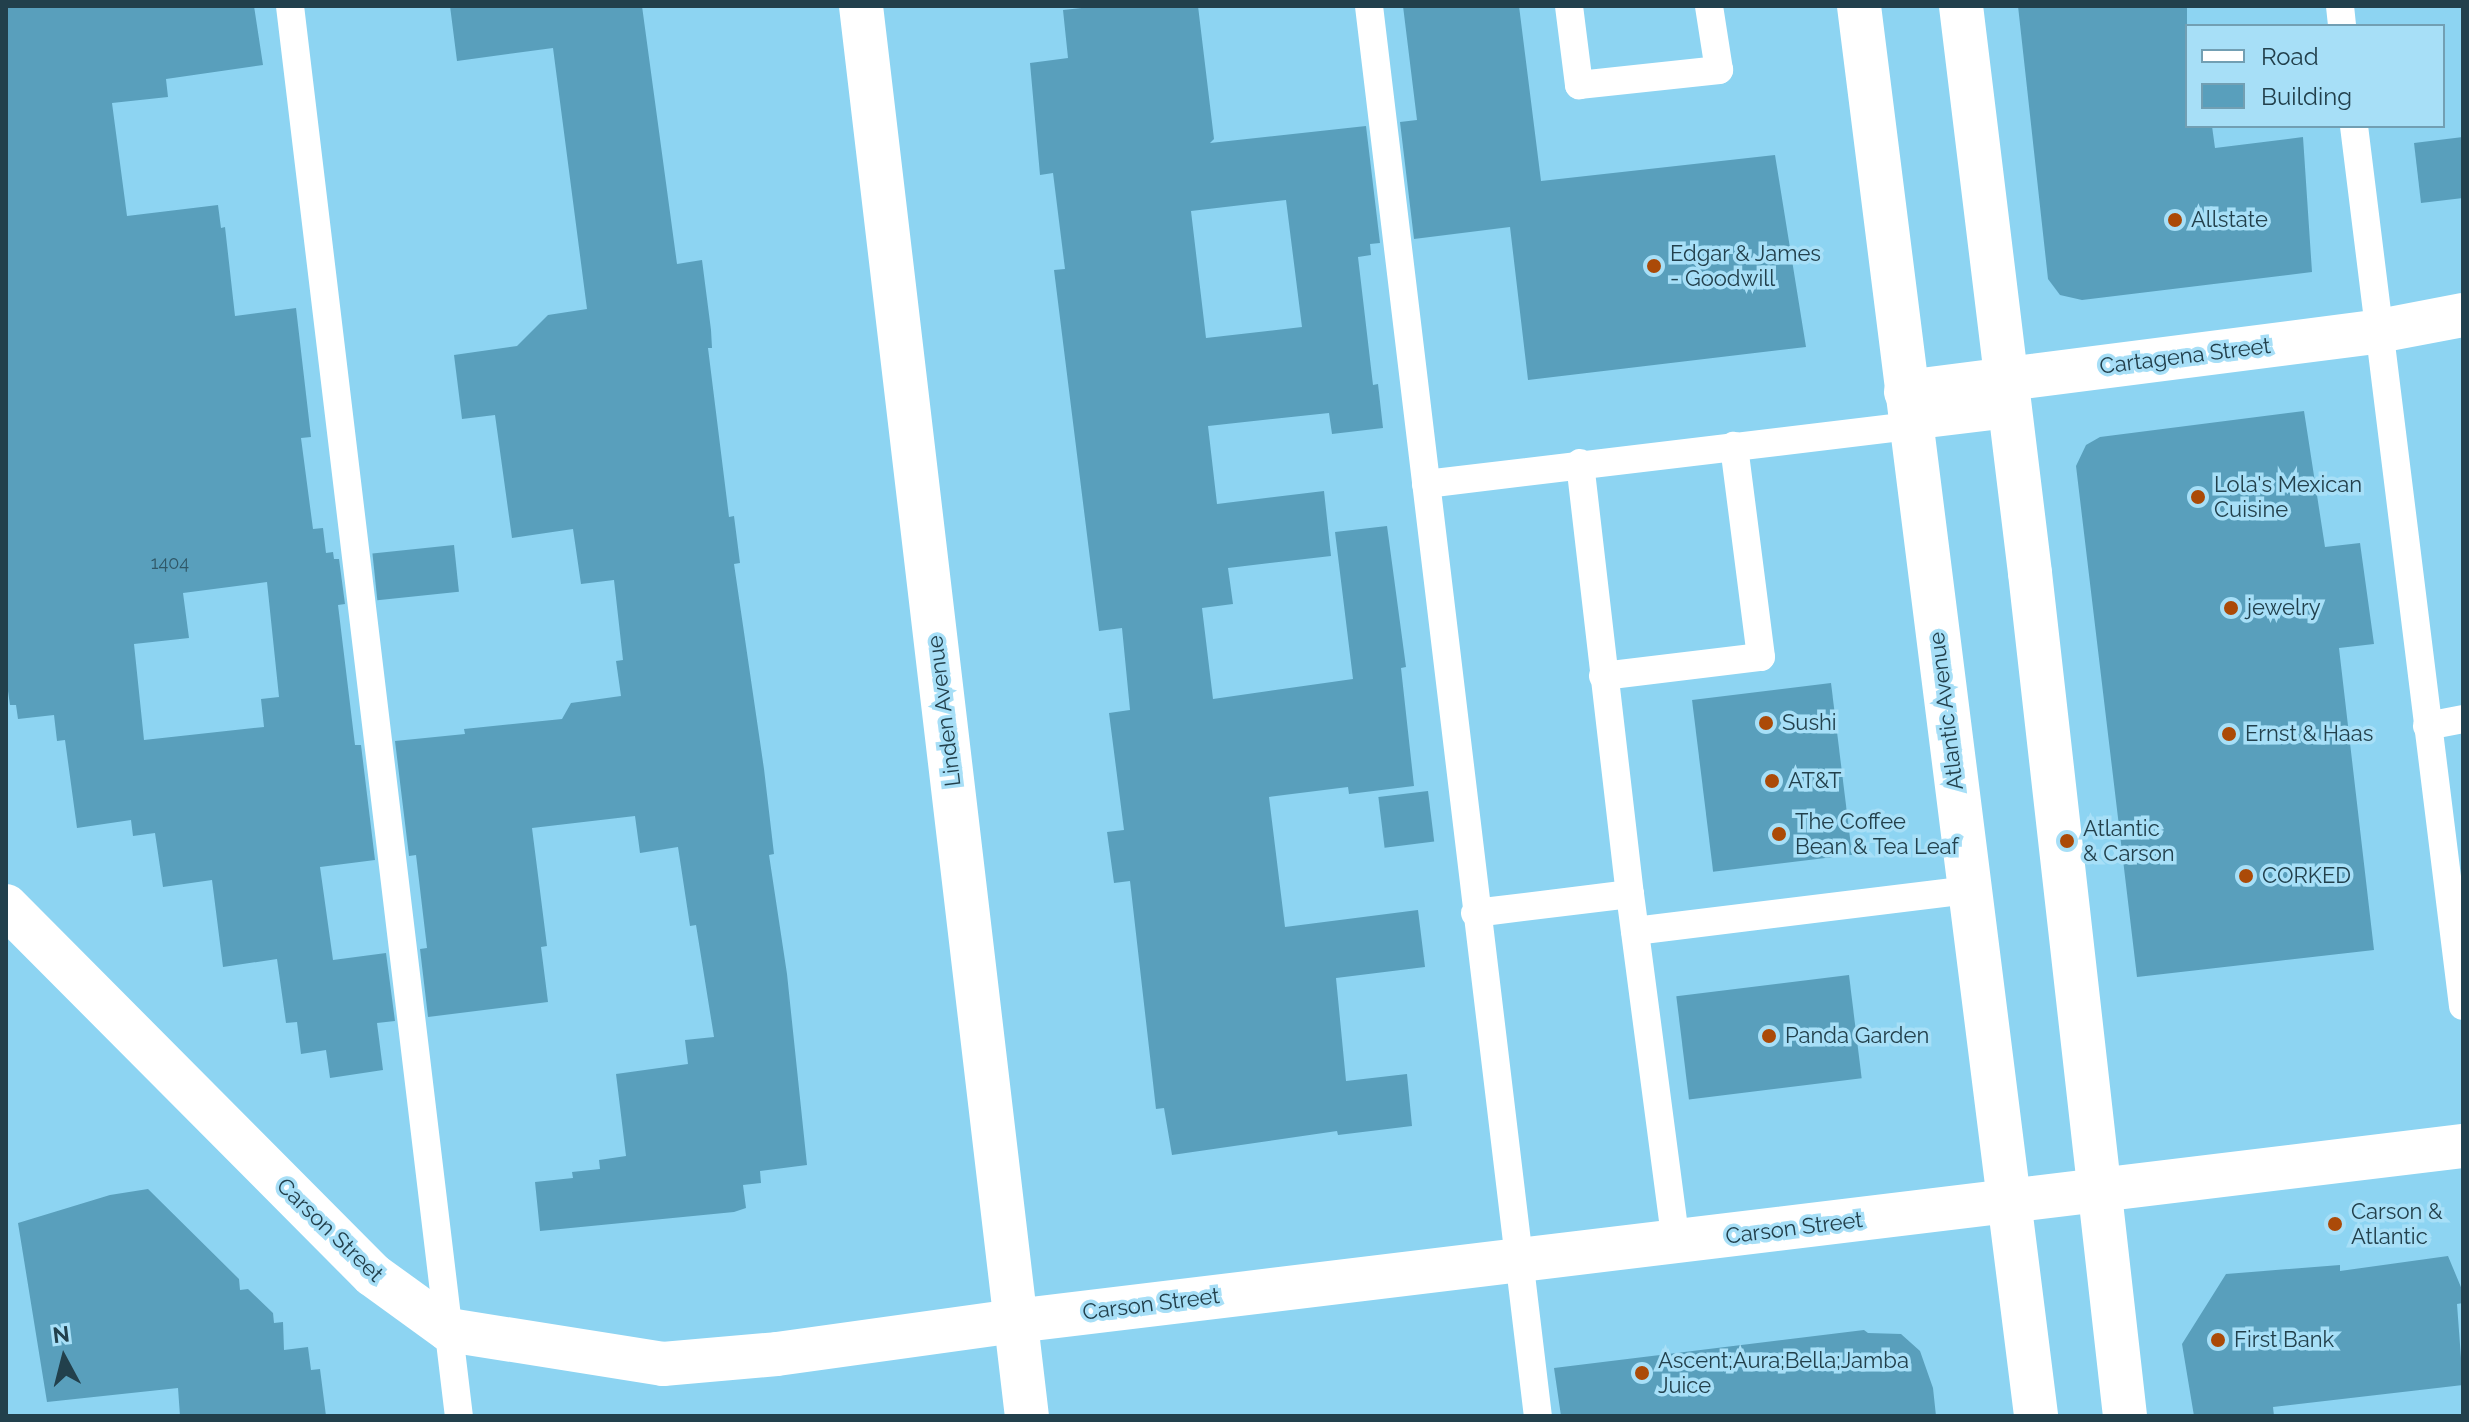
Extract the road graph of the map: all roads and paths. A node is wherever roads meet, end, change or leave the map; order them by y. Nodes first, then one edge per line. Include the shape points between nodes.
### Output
1 (290, 6) edge
2 (861, 6) edge
3 (1369, 6) edge
4 (1569, 6) edge
5 (1709, 6) edge
6 (1859, 6) edge
7 (1961, 6) edge
8 (2354, 128) edge
9 (2463, 315) edge
10 (2379, 331) junction
11 (2008, 396) junction
12 (1908, 409) junction
13 (1734, 446) junction
14 (1580, 463) junction
15 (1426, 484) junction
16 (1603, 676) junction
17 (2463, 719) edge
18 (2427, 726) junction
19 (1967, 890) junction
20 (1630, 894) junction
21 (6, 906) edge
22 (1475, 913) junction
23 (1635, 931) junction
24 (2463, 1006) edge
25 (2463, 1146) edge
26 (2099, 1190) junction
27 (2008, 1200) junction
28 (1676, 1243) junction
29 (1518, 1259) junction
30 (1016, 1321) junction
31 (449, 1330) junction
32 (459, 1416) edge
33 (1027, 1416) edge
34 (1538, 1416) edge
35 (2036, 1416) edge
36 (2125, 1416) edge

1 - 31 lane
2 - 30 main road, Linden Avenue
3 - 15 lane
4 - 5 lane via 1579,85 1719,70
6 - 12 main road, Atlantic Avenue
7 - 11 main road
8 - 10 lane
9 - 10 main road, Cartagena Street
10 - 11 main road, Cartagena Street
10 - 18 lane
11 - 12 main road, Cartagena Street
11 - 26 main road
12 - 13 lane
12 - 19 main road, Atlantic Avenue
13 - 14 lane
13 - 16 lane via 1761,657
14 - 15 lane
14 - 16 lane
15 - 22 lane
16 - 20 lane
17 - 18 lane
18 - 24 lane
19 - 23 lane
19 - 27 main road, Atlantic Avenue
20 - 22 lane
20 - 23 lane
21 - 31 main road, Carson Street via 373,1275
22 - 29 lane
23 - 28 lane
25 - 26 main road, Carson Street
26 - 27 main road, Carson Street
26 - 36 main road
27 - 28 main road, Carson Street
27 - 35 main road, Atlantic Avenue
28 - 29 main road, Carson Street
29 - 30 main road, Carson Street
29 - 34 lane
30 - 31 main road, Carson Street via 663,1364
30 - 33 main road, Linden Avenue
31 - 32 lane

